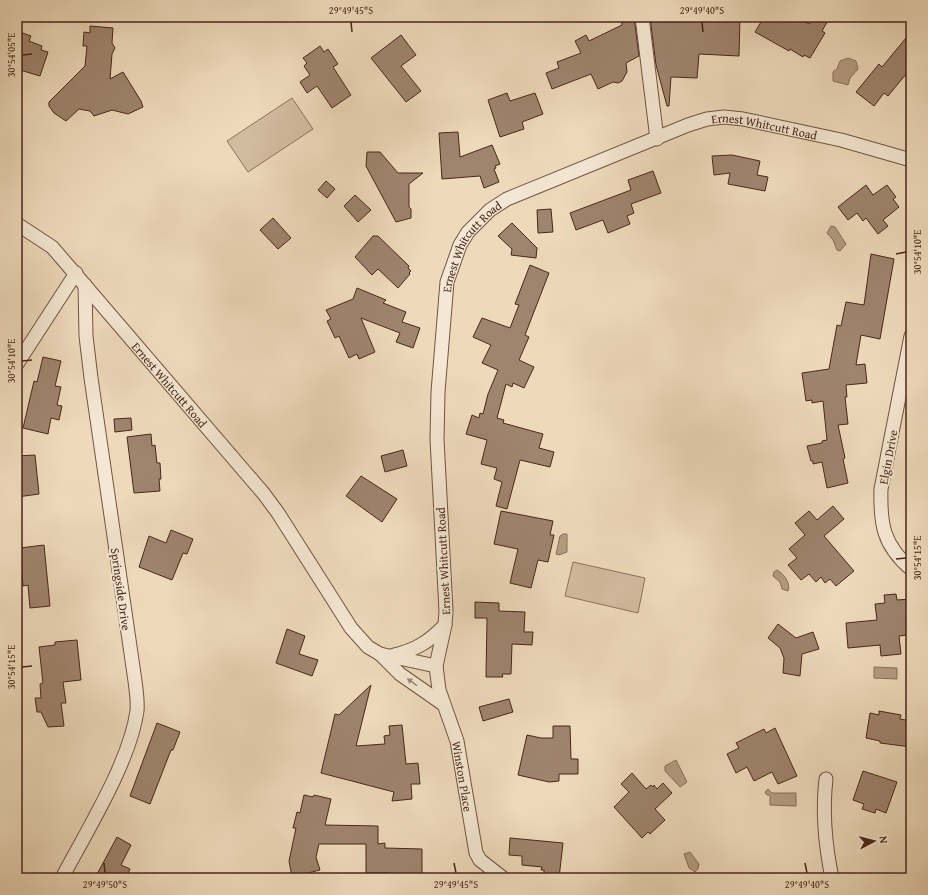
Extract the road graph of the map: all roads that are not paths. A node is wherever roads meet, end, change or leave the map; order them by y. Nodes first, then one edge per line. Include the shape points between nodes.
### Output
1 (642, 17) edge
2 (657, 139) junction
3 (911, 160) edge
4 (17, 224) edge
5 (76, 273) junction
6 (85, 285) junction
7 (911, 336) edge
8 (17, 364) edge
9 (911, 569) edge
10 (445, 625) junction
11 (385, 655) junction
12 (436, 666) junction
13 (444, 704) junction
14 (826, 779) dead end
15 (62, 878) edge
16 (503, 878) edge
17 (832, 878) edge

1 - 2 street
2 - 3 street, Ernest Whitcutt Road via 707,119 744,118 841,140
2 - 10 street, Ernest Whitcutt Road via 507,199 490,210 468,232 460,245 447,282 438,392 437,439
4 - 5 street, Ernest Whitcutt Road via 52,247
5 - 6 street, Ernest Whitcutt Road
5 - 8 street
6 - 11 street, Ernest Whitcutt Road via 264,494 351,628 368,647
6 - 15 street, Springside Drive via 86,336 137,709 130,738 120,763
7 - 9 street, Elgin Drive via 881,489 881,510 887,539 894,552
10 - 11 street via 416,649
10 - 12 street, Ernest Whitcutt Road
11 - 12 street, Ernest Whitcutt Road
13 -> 11 street, Ernest Whitcutt Road via 400,674
12 - 13 street, Winston Place
13 - 16 street, Winston Place via 457,741 476,854
14 - 17 street via 823,799 824,838

